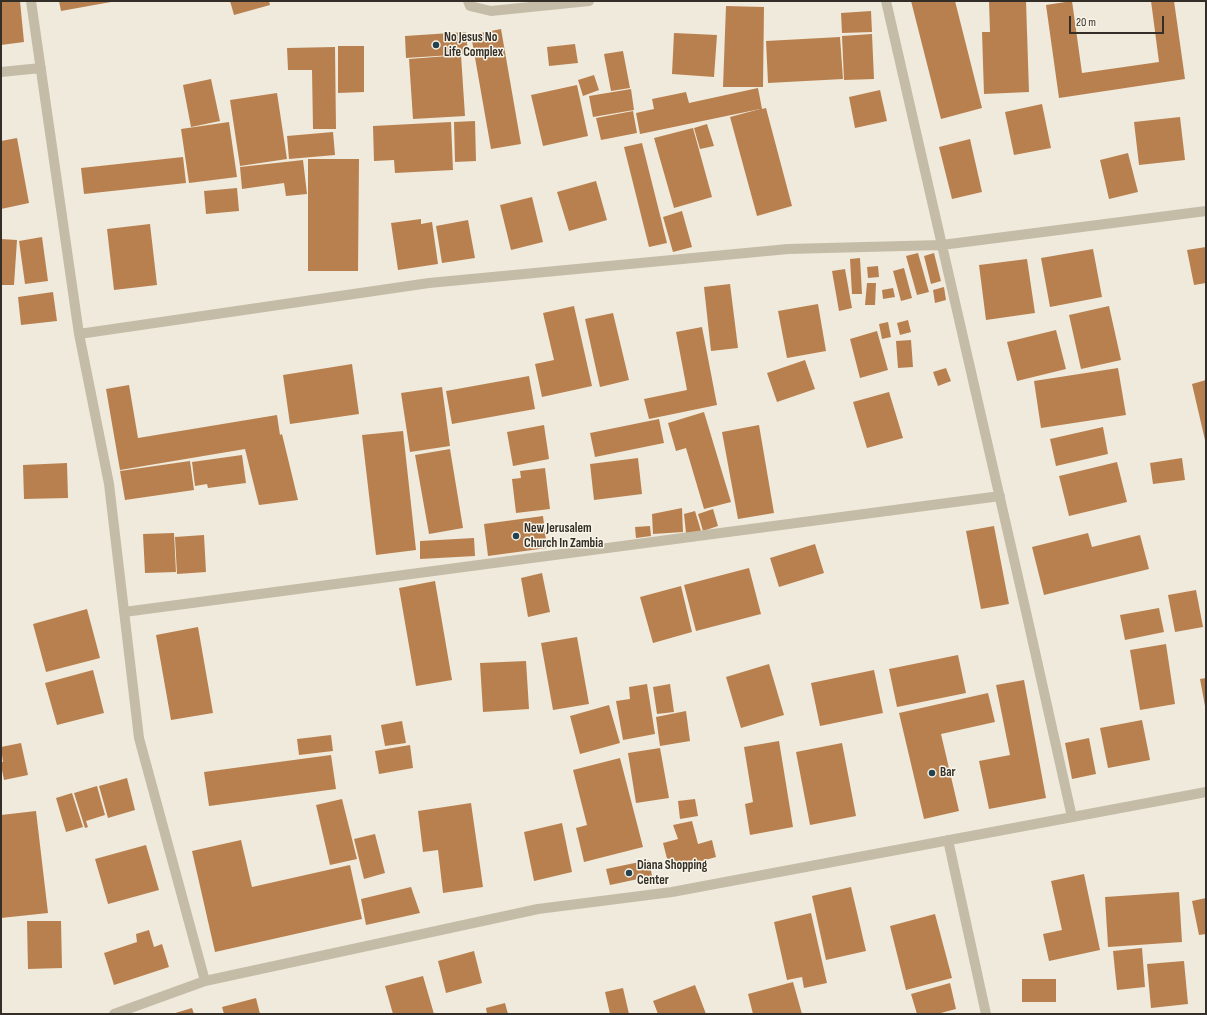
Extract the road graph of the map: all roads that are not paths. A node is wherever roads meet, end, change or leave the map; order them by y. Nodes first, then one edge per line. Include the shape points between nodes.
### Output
1 (31, 1) edge
2 (468, 1) edge
3 (589, 1) edge
4 (886, 1) edge
5 (41, 68) junction
6 (1, 72) edge
7 (1206, 211) edge
8 (942, 245) junction
9 (79, 334) junction
10 (1000, 496) junction
11 (124, 612) junction
12 (1206, 792) edge
13 (1072, 817) junction
14 (948, 840) junction
15 (205, 981) junction
16 (114, 1014) edge
17 (986, 1014) edge

1 - 5 street
2 - 3 street via 470,6 491,11
4 - 8 street
5 - 6 street
5 - 9 street
7 - 8 street
8 - 9 street via 788,249 429,283
8 - 10 street
9 - 11 street via 109,484
10 - 11 street
10 - 13 street
11 - 15 street via 139,738
12 - 13 street
13 - 14 street
14 - 15 street via 672,892 538,909
14 - 17 street
15 - 16 street

